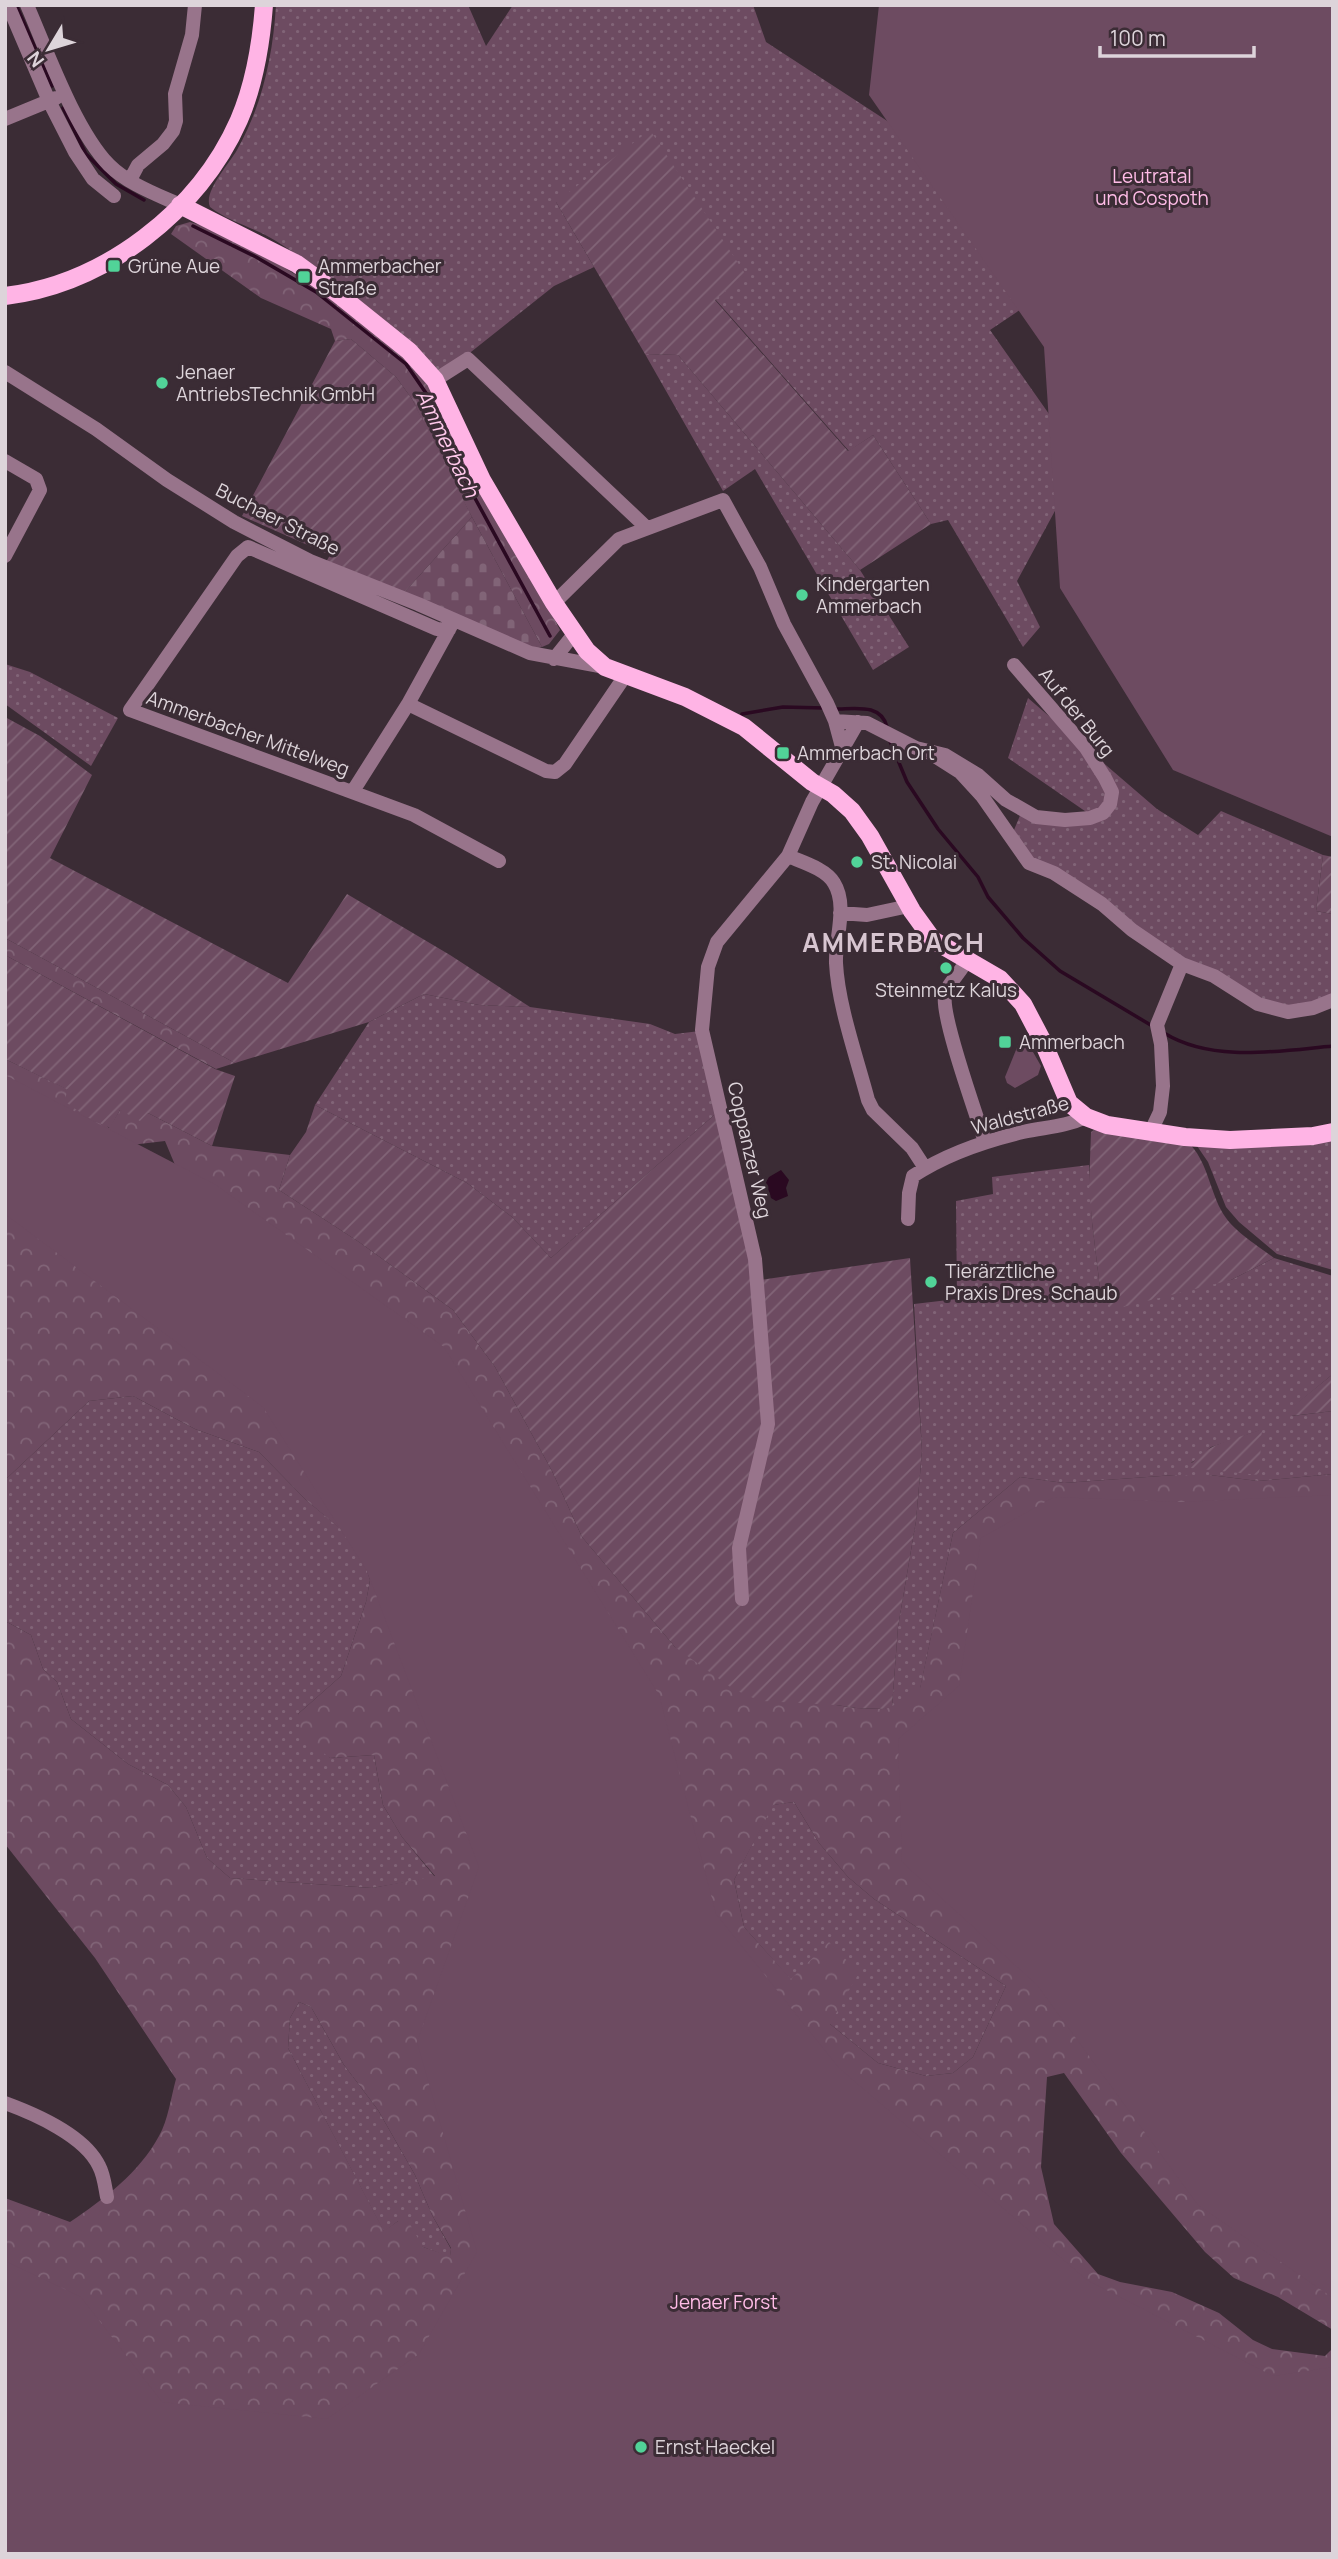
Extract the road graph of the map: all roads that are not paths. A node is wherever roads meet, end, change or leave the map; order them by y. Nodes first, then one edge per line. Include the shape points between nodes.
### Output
1 (8, 5) edge
2 (27, 5) edge
3 (195, 5) edge
4 (264, 5) edge
5 (66, 93) junction
6 (49, 101) junction
7 (5, 119) edge
8 (130, 180) junction
9 (114, 196) dead end
10 (180, 205) junction
11 (5, 296) edge
12 (5, 372) edge
13 (435, 380) junction
14 (5, 461) edge
15 (647, 528) junction
16 (10, 537) edge
17 (5, 556) edge
18 (554, 603) junction
19 (452, 625) junction
20 (574, 634) junction
21 (554, 659) junction
22 (1014, 665) dead end
23 (605, 667) junction
24 (625, 676) junction
25 (408, 704) junction
26 (130, 710) joint
27 (831, 713) junction
28 (858, 722) junction
29 (842, 747) junction
30 (930, 753) junction
31 (821, 788) junction
32 (353, 792) junction
33 (788, 856) junction
34 (499, 861) dead end
35 (909, 906) junction
36 (840, 913) junction
37 (967, 959) junction
38 (1182, 964) junction
39 (1333, 1000) edge
40 (1086, 1118) junction
41 (1151, 1131) junction
42 (1333, 1132) edge
43 (985, 1142) junction
44 (925, 1168) junction
45 (908, 1219) dead end
46 (743, 1599) dead end
47 (5, 2103) edge
48 (107, 2197) dead end

1 - 6 street
2 - 5 street
3 - 8 street via 173,131 138,164
4 - 10 main road via 257,64 240,118 218,158
5 - 6 street
5 - 8 street via 93,145 109,165
6 - 7 street
6 - 9 street via 90,176
8 - 10 street
10 - 11 main road via 138,242 100,266 43,289
10 - 13 main road via 297,264 398,341
12 - 19 street, Buchaer Straße via 234,522
13 - 15 street via 468,359
13 - 18 main road via 482,480
14 - 16 street via 34,478 40,488
15 - 18 street via 619,539
15 - 27 street via 723,500
16 - 17 street
18 - 20 main road
19 - 21 street, Buchaer Straße
19 - 25 street, Ammerbacher Mittelweg
19 - 26 street, Buchaer Straße via 437,629 248,547 236,556
20 - 21 street
20 - 23 main road
21 - 23 street, Buchaer Straße
22 - 30 street, Auf der Burg via 1086,748 1105,778 1112,792 1103,813 1065,820 1036,817 1006,800 962,764
23 - 24 main road
24 - 25 street via 555,772
24 - 31 main road via 685,696 735,722
25 - 32 street, Ammerbacher Mittelweg
26 - 32 street, Ammerbacher Mittelweg
27 - 28 street, Auf der Burg
27 - 29 street
28 - 29 street
28 - 30 street, Auf der Burg
29 - 31 street, Coppanzer Weg
30 - 38 street via 960,772 982,796 1029,863 1055,873
31 - 33 street, Coppanzer Weg
31 - 35 main road via 834,794 860,820
32 - 34 street, Ammerbacher Mittelweg via 414,815
33 - 36 street via 834,882
33 - 46 street, Coppanzer Weg via 717,942 708,967 702,1018 755,1259 768,1424 739,1548
35 - 36 street via 867,915
35 - 37 main road via 933,940
36 - 44 street via 836,968 868,1100
37 - 40 main road via 1000,979 1023,1004 1069,1103
37 - 43 street via 944,997
38 - 39 street via 1214,976 1258,1004 1288,1012
38 - 41 street via 1157,1025 1163,1086 1160,1112
40 - 41 main road
40 - 43 street, Waldstraße
41 - 42 main road via 1230,1140
43 - 44 street, Waldstraße
44 - 45 street via 914,1176
47 - 48 street via 82,2144 99,2165

